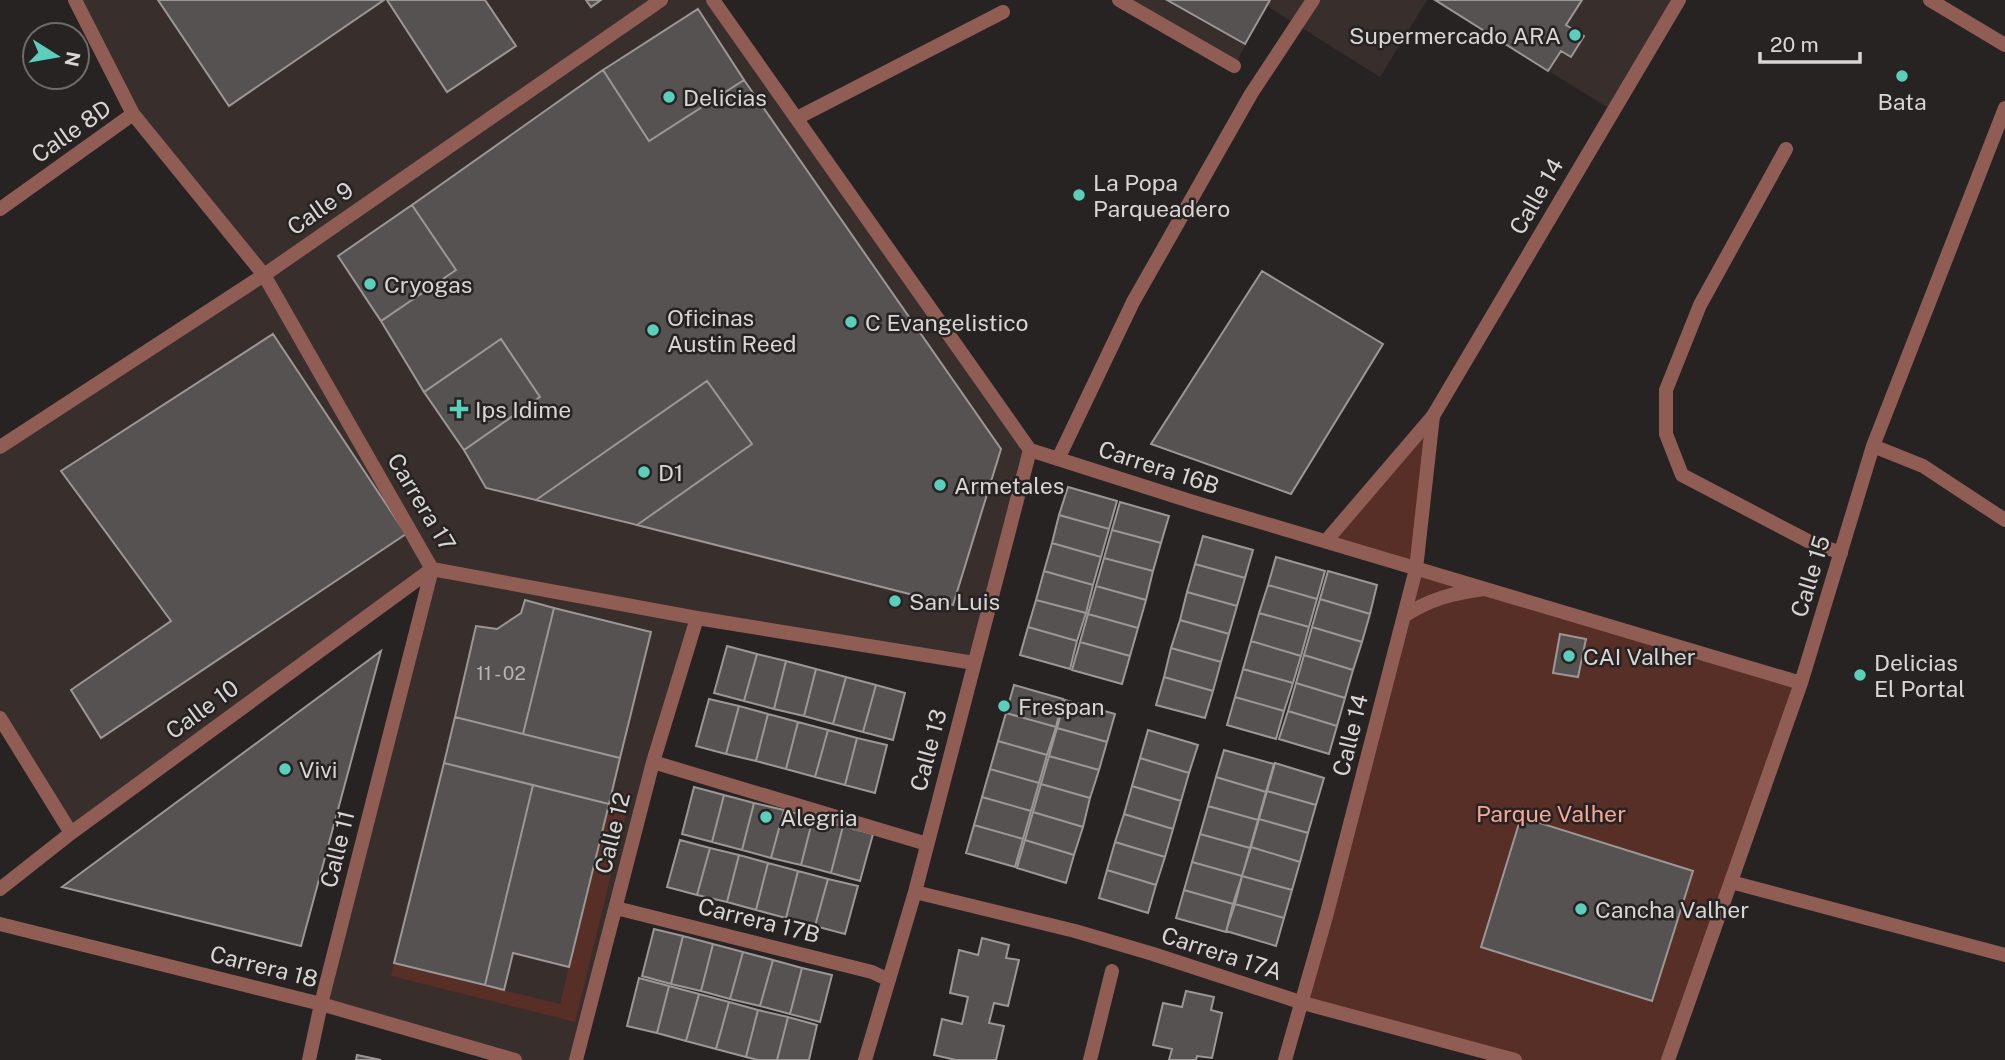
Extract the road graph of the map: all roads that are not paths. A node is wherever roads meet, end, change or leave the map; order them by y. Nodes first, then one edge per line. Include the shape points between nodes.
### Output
1 (75, 0) edge
2 (661, 0) edge
3 (713, 0) edge
4 (1119, 0) edge
5 (1312, 0) edge
6 (1678, 0) edge
7 (1930, 0) edge
8 (1003, 12) dead end
9 (2005, 45) edge
10 (1234, 66) dead end
11 (2005, 108) edge
12 (133, 114) junction
13 (797, 118) junction
14 (1786, 149) dead end
15 (0, 209) edge
16 (264, 275) junction
17 (1433, 416) junction
18 (1872, 446) junction
19 (0, 447) edge
20 (1030, 450) junction
21 (1058, 459) junction
22 (2005, 520) edge
23 (1326, 541) junction
24 (1840, 553) junction
25 (432, 569) junction
26 (1416, 569) junction
27 (1485, 589) junction
28 (1404, 616) junction
29 (697, 618) junction
30 (974, 663) junction
31 (1801, 683) junction
32 (0, 719) edge
33 (653, 762) junction
34 (71, 833) junction
35 (927, 844) junction
36 (1731, 882) junction
37 (0, 889) edge
38 (915, 892) junction
39 (616, 908) junction
40 (0, 924) edge
41 (2005, 955) edge
42 (1112, 971) dead end
43 (889, 980) junction
44 (1303, 1003) junction
45 (321, 1004) junction
46 (309, 1060) edge
47 (516, 1060) edge
48 (576, 1060) edge
49 (865, 1060) edge
50 (1090, 1060) edge
51 (1285, 1060) edge
52 (1515, 1060) edge
53 (1668, 1060) edge

1 - 12 street, Carrera 17
2 - 16 street, Calle 9
3 - 13 street
4 - 10 street
5 - 21 street via 1251,94 1133,302
6 - 17 street, Calle 14
7 - 9 street
8 - 13 street
11 - 18 street, Calle 15
12 - 15 street, Calle 8D
12 - 16 street, Carrera 17
13 - 20 street
14 - 24 street via 1700,305 1666,390 1666,434 1682,475
16 - 19 street, Calle 9
16 - 25 street, Carrera 17
17 - 23 street, Calle 14
17 - 26 street, Calle 14
18 - 22 street via 1923,466
18 - 24 street, Calle 15
20 - 21 street, Carrera 16B
20 - 30 street, Calle 13
21 - 23 street, Carrera 16B
23 - 26 street, Carrera 16B
24 - 31 street, Calle 15
25 - 29 street, Carrera 17
25 - 34 street, Calle 10
25 - 45 street, Calle 11
26 - 27 street, Carrera 16B
26 - 28 street, Calle 14
27 - 28 street via 1438,598
27 - 31 street, Carrera 16B
28 - 44 street, Calle 14
29 - 30 street, Carrera 17
29 - 33 street, Calle 12
30 - 35 street, Calle 13
31 - 36 street, Calle 15
32 - 34 street
33 - 35 street
33 - 39 street, Calle 12
34 - 37 street, Calle 10
35 - 38 street, Calle 13
36 - 41 street
36 - 53 street, Calle 15
38 - 43 street, Calle 13
38 - 44 street, Carrera 17A via 1074,931
39 - 43 street, Carrera 17B
39 - 48 street, Calle 12
40 - 45 street, Carrera 18
42 - 50 street
43 - 49 street, Calle 13
44 - 51 street, Calle 14
44 - 52 street, Carrera 17A
45 - 46 street, Calle 11
45 - 47 street, Carrera 18

